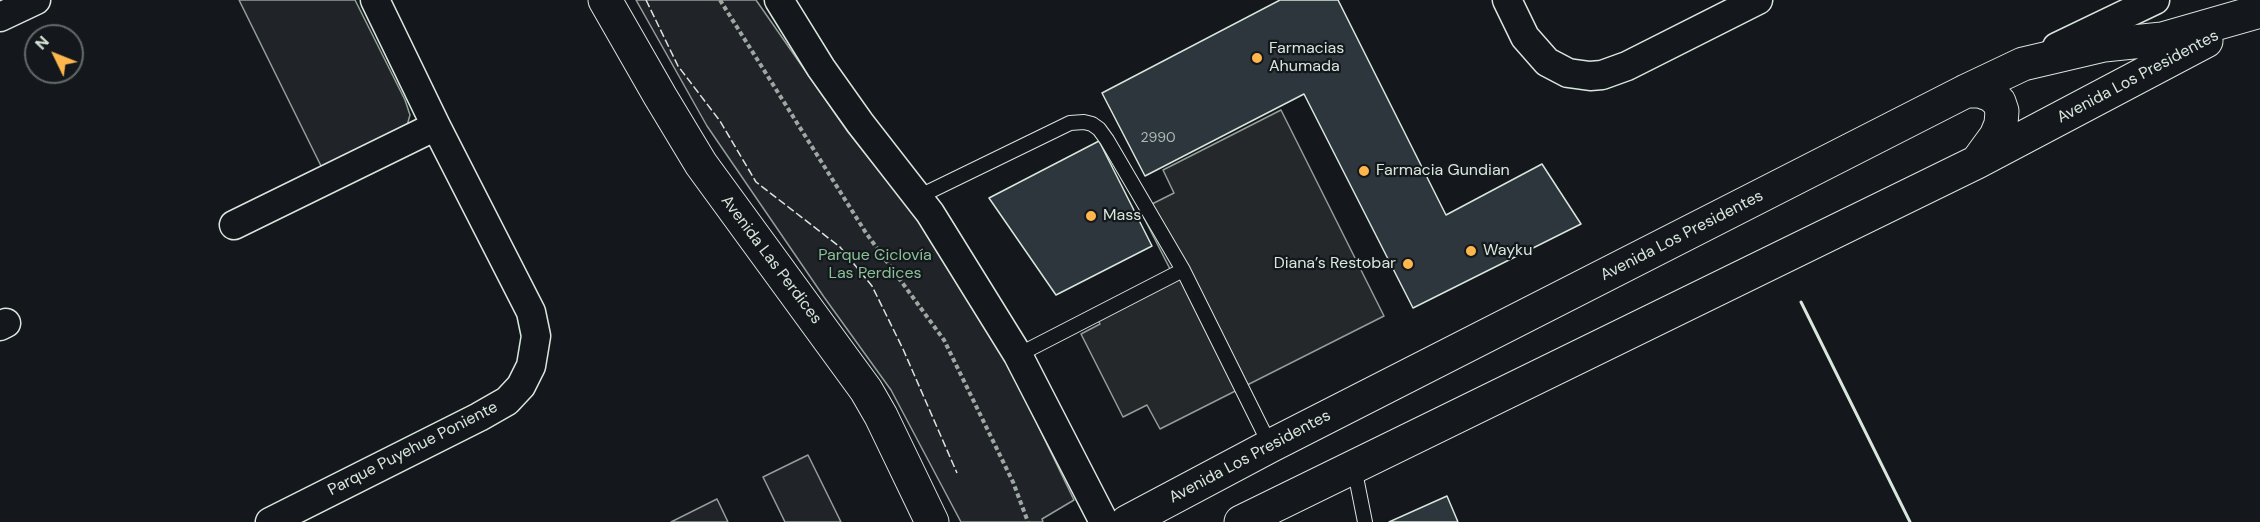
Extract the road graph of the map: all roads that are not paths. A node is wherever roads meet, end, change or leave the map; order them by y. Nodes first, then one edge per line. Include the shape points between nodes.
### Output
1 (36, 0) edge
2 (375, 0) edge
3 (605, 0) edge
4 (779, 0) edge
5 (1507, 0) edge
6 (1758, 0) edge
7 (2155, 0) edge
8 (2260, 12) edge
9 (0, 17) edge
10 (2023, 64) junction
11 (1966, 91) junction
12 (436, 126) junction
13 (1977, 162) junction
14 (918, 197) junction
15 (234, 225) dead end
16 (1183, 270) junction
17 (1018, 355) junction
18 (1270, 446) junction
19 (1354, 467) junction
20 (270, 522) edge
21 (932, 522) edge
22 (1104, 522) edge
23 (1127, 522) edge
24 (1241, 522) edge
25 (1365, 522) edge

1 - 9 street
2 - 12 street, Parque Puyehue Poniente
3 - 21 street, Avenida Las Perdices via 701,164 866,390
4 - 14 street via 821,68
5 - 6 street via 1525,37 1547,62 1568,73 1590,76 1628,66
7 - 10 street
8 - 10 street, Avenida Los Presidentes via 2162,39 2104,45
8 - 13 street, Avenida Los Presidentes
10 - 11 street, Avenida Los Presidentes
11 - 13 street via 1990,95 2002,111 1996,136
11 - 18 street, Avenida Los Presidentes
12 - 15 street
12 - 20 street, Parque Puyehue Poniente via 531,312 536,336 531,366 521,386 507,401
13 - 19 street, Avenida Los Presidentes
14 - 16 lane via 1070,123 1084,122 1099,129
14 - 17 street
16 - 17 lane
16 - 18 lane
17 - 22 street
18 - 23 street, Avenida Los Presidentes
19 - 24 street, Avenida Los Presidentes
19 - 25 lane

